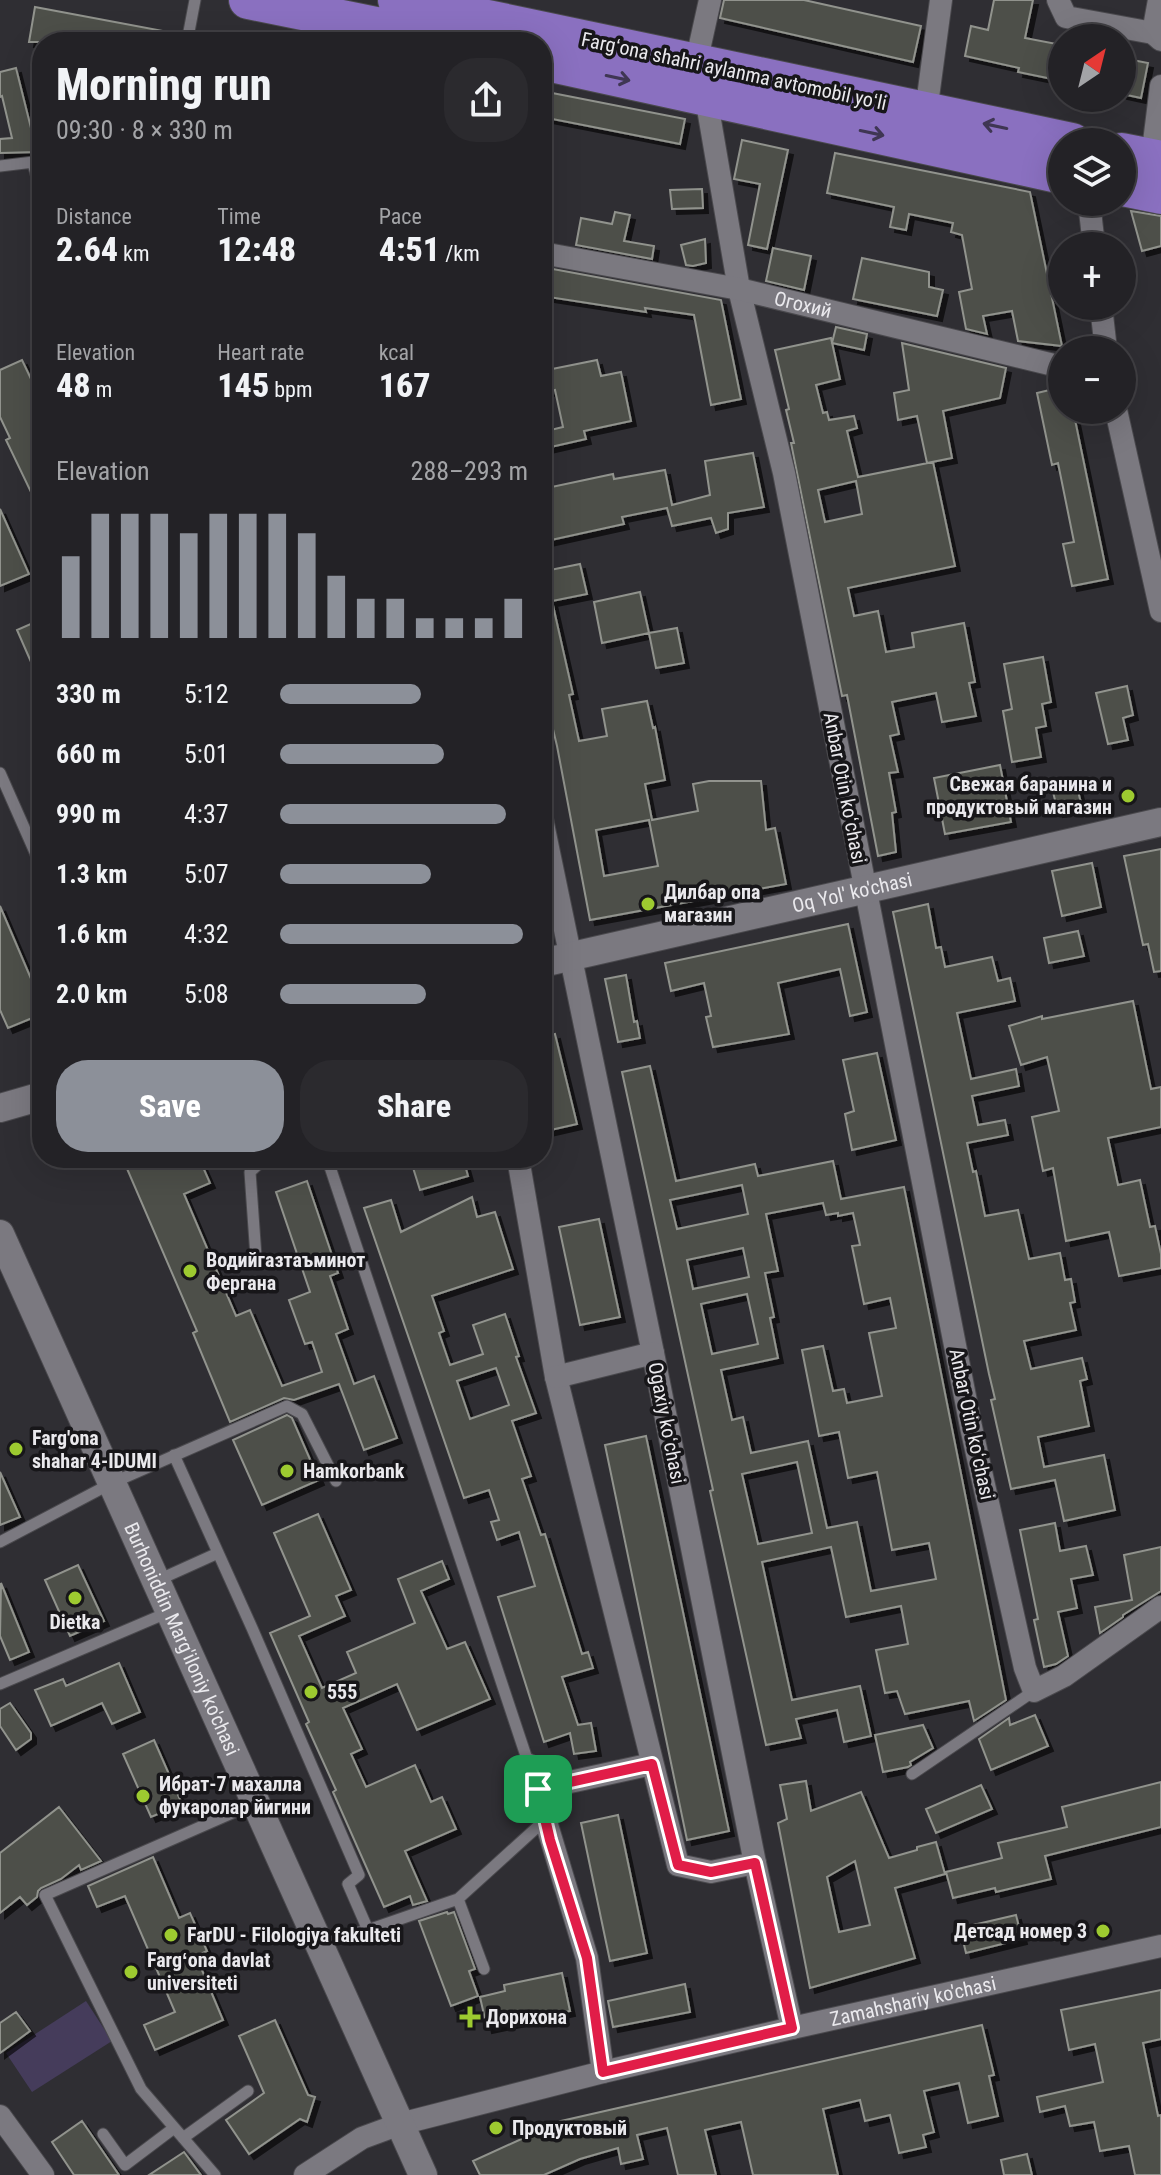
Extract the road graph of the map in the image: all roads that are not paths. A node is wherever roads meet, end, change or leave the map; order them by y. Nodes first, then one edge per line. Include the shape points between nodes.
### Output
1 (195, 0) edge
2 (248, 0) edge
3 (710, 0) edge
4 (941, 0) edge
5 (1058, 0) edge
6 (1159, 0) edge
7 (384, 22) edge
8 (189, 32) edge
9 (420, 32) edge
10 (547, 32) edge
11 (552, 34) edge
12 (1157, 36) edge
13 (552, 62) edge
14 (701, 80) junction
15 (1161, 86) edge
16 (926, 112) junction
17 (1048, 137) edge
18 (1145, 156) edge
19 (32, 163) edge
20 (0, 166) edge
21 (1048, 171) edge
22 (1136, 190) edge
23 (1161, 195) edge
24 (552, 255) edge
25 (739, 289) junction
26 (1048, 364) edge
27 (1119, 424) edge
28 (1161, 611) edge
29 (0, 773) edge
30 (1161, 822) edge
31 (32, 845) edge
32 (552, 877) edge
33 (865, 890) junction
34 (571, 956) junction
35 (552, 961) edge
36 (32, 1099) edge
37 (0, 1108) edge
38 (254, 1168) edge
39 (330, 1168) edge
40 (520, 1168) edge
41 (0, 1234) edge
42 (256, 1257) dead end
43 (653, 1353) junction
44 (556, 1377) junction
45 (174, 1455) junction
46 (336, 1481) dead end
47 (112, 1483) junction
48 (0, 1542) edge
49 (218, 1553) junction
50 (156, 1581) junction
51 (1161, 1607) edge
52 (170, 1612) junction
53 (0, 1684) edge
54 (1034, 1691) junction
55 (652, 1764) junction
56 (529, 1765) joint
57 (912, 1774) dead end
58 (538, 1789) junction
59 (255, 1803) junction
60 (545, 1820) junction
61 (755, 1863) junction
62 (458, 1899) junction
63 (368, 1930) junction
64 (318, 1942) junction
65 (1161, 1946) edge
66 (484, 1969) dead end
67 (792, 2028) junction
68 (603, 2072) junction
69 (248, 2091) dead end
70 (0, 2116) edge
71 (400, 2124) junction
72 (174, 2128) junction
73 (103, 2134) dead end
74 (183, 2138) junction
75 (43, 2175) edge
76 (215, 2175) edge
77 (305, 2175) edge
78 (423, 2175) edge

1 - 8 lane
2 - 7 highway, Fargʻona shahri aylanma avtomobil yoʻli
3 - 14 street
4 - 16 street
5 - 12 street via 1066,17
6 - 12 street
7 - 9 highway, Fargʻona shahri aylanma avtomobil yoʻli
7 - 10 highway, Fargʻona shahri aylanma avtomobil yoʻli via 492,15
11 - 14 highway, Fargʻona shahri aylanma avtomobil yoʻli
13 -> 14 highway, Fargʻona shahri aylanma avtomobil yoʻli
14 - 16 highway, Fargʻona shahri aylanma avtomobil yoʻli
14 -> 21 highway, Fargʻona shahri aylanma avtomobil yoʻli
14 - 25 street, Anbar Otin koʻchasi
15 - 18 street
17 -> 16 highway, Fargʻona shahri aylanma avtomobil yoʻli
19 - 20 lane
22 - 23 highway
24 - 25 street, Огохий
25 - 26 street, Огохий
25 - 33 street, Anbar Otin koʻchasi via 784,473
27 - 28 street
29 - 31 lane
30 - 33 street, Oq Yol' ko'chasi
32 - 34 street, Ogaxiy koʻchasi
33 - 34 street, Oq Yol' ko'chasi
33 - 54 street, Anbar Otin koʻchasi via 971,1427
34 - 35 street, Oq Yol' ko'chasi
34 - 43 street, Ogaxiy koʻchasi
36 - 37 street
38 - 42 lane via 250,1172
39 - 56 lane
40 - 44 street
41 - 47 street, Burhoniddin Marg'iloniy ko'chasi
43 - 44 street
43 - 61 street, Ogaxiy koʻchasi
44 - 55 street
45 - 46 lane via 287,1406 302,1414
45 - 47 lane
45 - 49 lane
47 - 48 lane
47 - 50 street, Burhoniddin Marg'iloniy ko'chasi
49 - 50 lane
49 - 63 lane via 359,1875 348,1884
50 - 52 street, Burhoniddin Marg'iloniy ko'chasi
51 - 54 street via 1064,1676
52 - 53 lane
52 - 59 street, Burhoniddin Marg'iloniy ko'chasi
54 - 57 lane
55 - 58 street
55 - 61 street via 678,1865 711,1872
56 - 58 street
58 - 60 street
59 - 64 street, Burhoniddin Marg'iloniy ko'chasi
59 - 72 lane via 45,1895 141,2089
60 - 62 lane
60 - 68 street via 587,1958
61 - 67 street, Ogaxiy koʻchasi
62 - 63 lane
62 - 66 lane
63 - 64 lane
64 - 71 street, Burhoniddin Marg'iloniy ko'chasi
65 - 67 street, Zamahshariy ko'chasi
67 - 68 street, Zamahshariy ko'chasi
68 - 71 street, Zamahshariy ko'chasi
69 - 74 lane
70 - 75 street
71 - 77 street, Zamahshariy ko'chasi via 362,2138
71 - 78 street, Burhoniddin Marg'iloniy ko'chasi
72 - 73 lane via 125,2165
72 - 74 lane
74 - 76 lane

